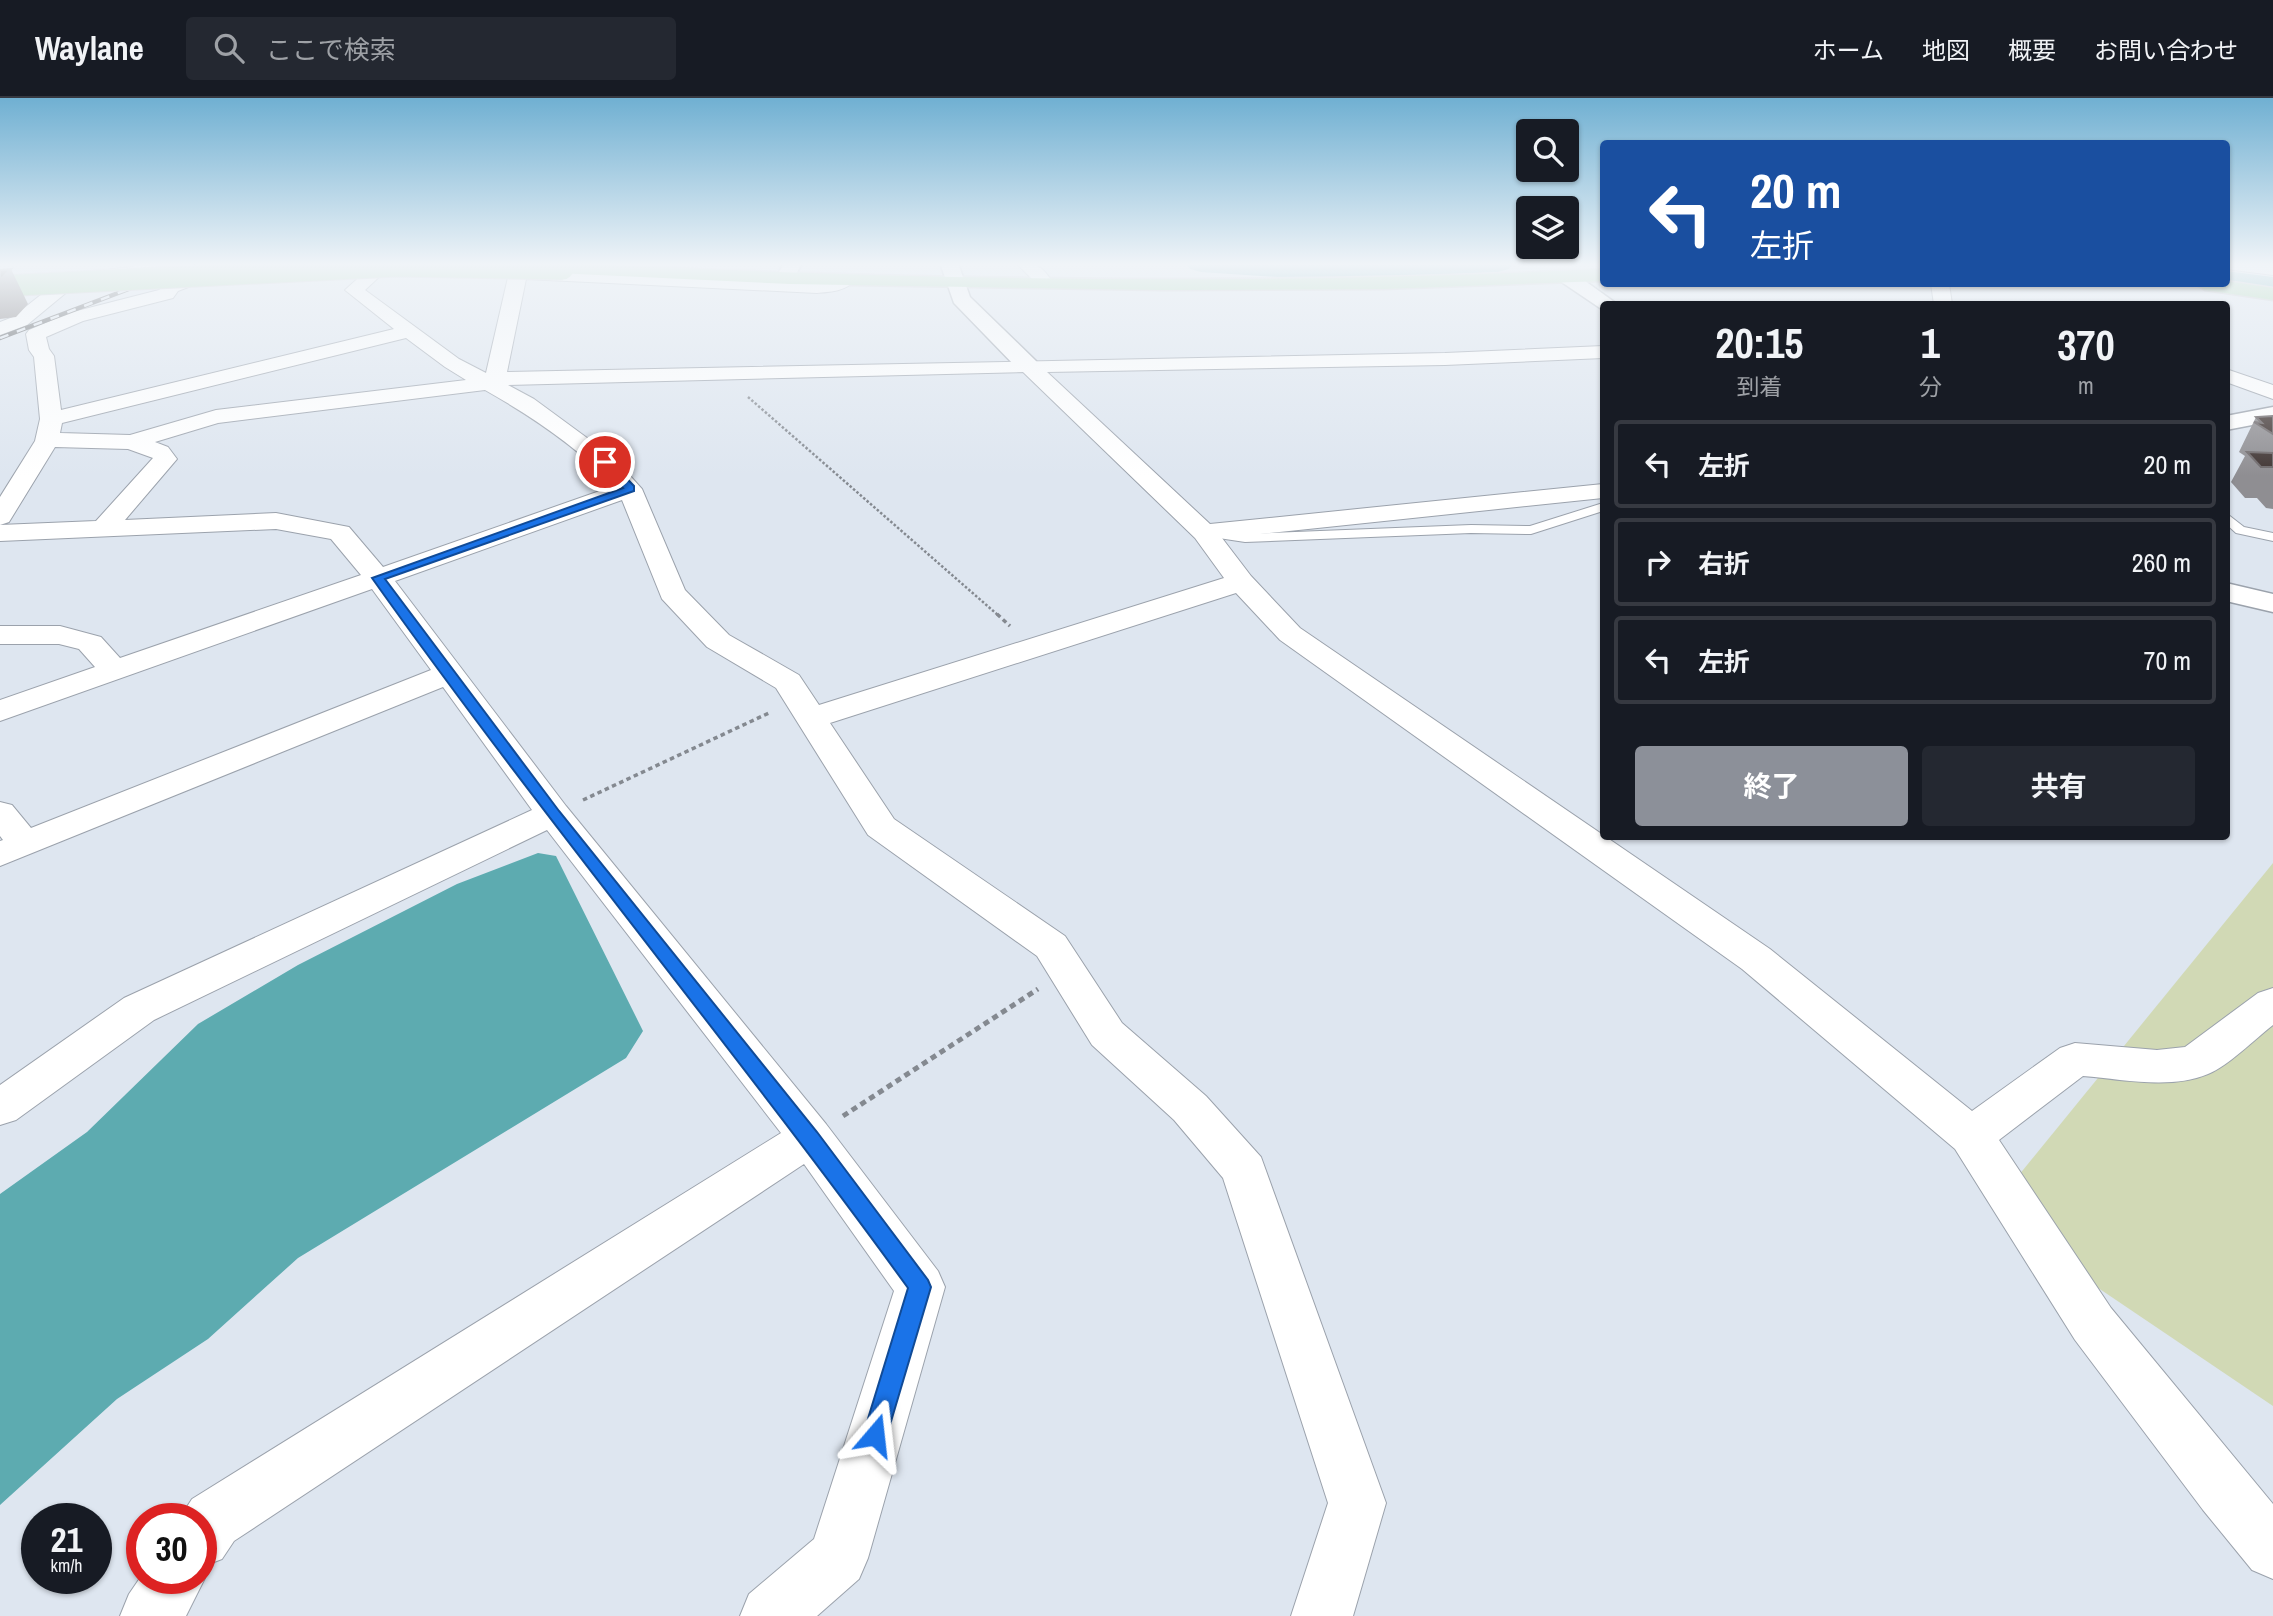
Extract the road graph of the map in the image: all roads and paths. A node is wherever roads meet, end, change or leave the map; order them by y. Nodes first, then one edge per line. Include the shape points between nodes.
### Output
1 (36, 334) edge
2 (401, 334) edge
3 (411, 334) edge
4 (504, 334) edge
5 (996, 334) edge
6 (1600, 352) edge
7 (1028, 366) junction
8 (720, 373) junction
9 (2230, 376) edge
10 (493, 382) junction
11 (2273, 392) edge
12 (2273, 414) edge
13 (2230, 421) edge
14 (49, 430) junction
15 (131, 442) junction
16 (630, 489) junction
17 (1600, 491) edge
18 (1600, 509) edge
19 (0, 517) edge
20 (2230, 521) edge
21 (103, 529) junction
22 (1204, 532) junction
23 (0, 533) edge
24 (2273, 537) edge
25 (378, 578) junction
26 (1241, 582) junction
27 (2230, 593) edge
28 (2273, 603) edge
29 (0, 635) edge
30 (1035, 648) junction
31 (114, 670) junction
32 (450, 673) junction
33 (806, 708) junction
34 (0, 711) edge
35 (0, 813) edge
36 (553, 814) junction
37 (12, 849) edge
38 (1066, 971) junction
39 (2273, 1003) edge
40 (0, 1108) edge
41 (1971, 1136) junction
42 (810, 1138) junction
43 (217, 1517) edge
44 (2273, 1549) edge
45 (165, 1594) edge
46 (151, 1616) edge
47 (771, 1616) edge
48 (1322, 1616) edge

1 - 14 street via 44,356
2 - 14 street
3 - 10 street via 452,363
4 - 10 street
5 - 7 street
6 - 7 street
7 - 8 street
7 - 22 street
8 - 10 street
8 - 30 path
9 - 11 street
10 - 15 street via 216,417
10 - 16 street via 605,462
12 - 13 street
14 - 15 street via 67,439
14 - 19 street
15 - 21 street via 165,459
16 - 25 street
16 - 33 street via 672,593 718,641 788,682
17 - 22 street
18 - 22 lane via 1531,530 1245,538
20 - 24 lane via 2240,530
21 - 23 street
21 - 25 street via 288,523 340,533
22 - 26 street
25 - 31 street
25 - 32 street
26 - 30 street
26 - 41 street via 1290,634 1756,959
27 - 28 street
29 - 31 street via 60,635 90,643
30 - 33 street
31 - 34 street
32 - 36 street
32 - 37 street
33 - 36 path
33 - 38 street via 881,827 1051,946
35 - 37 street
36 - 40 street via 139,1009
36 - 42 street
38 - 42 path
38 - 48 street via 1107,1034 1190,1108 1244,1170 1357,1503
39 - 41 street via 2195,1062 2157,1066 2075,1059
41 - 44 street via 2093,1324
42 - 43 street
42 - 47 street via 920,1287 838,1558
45 - 46 street

